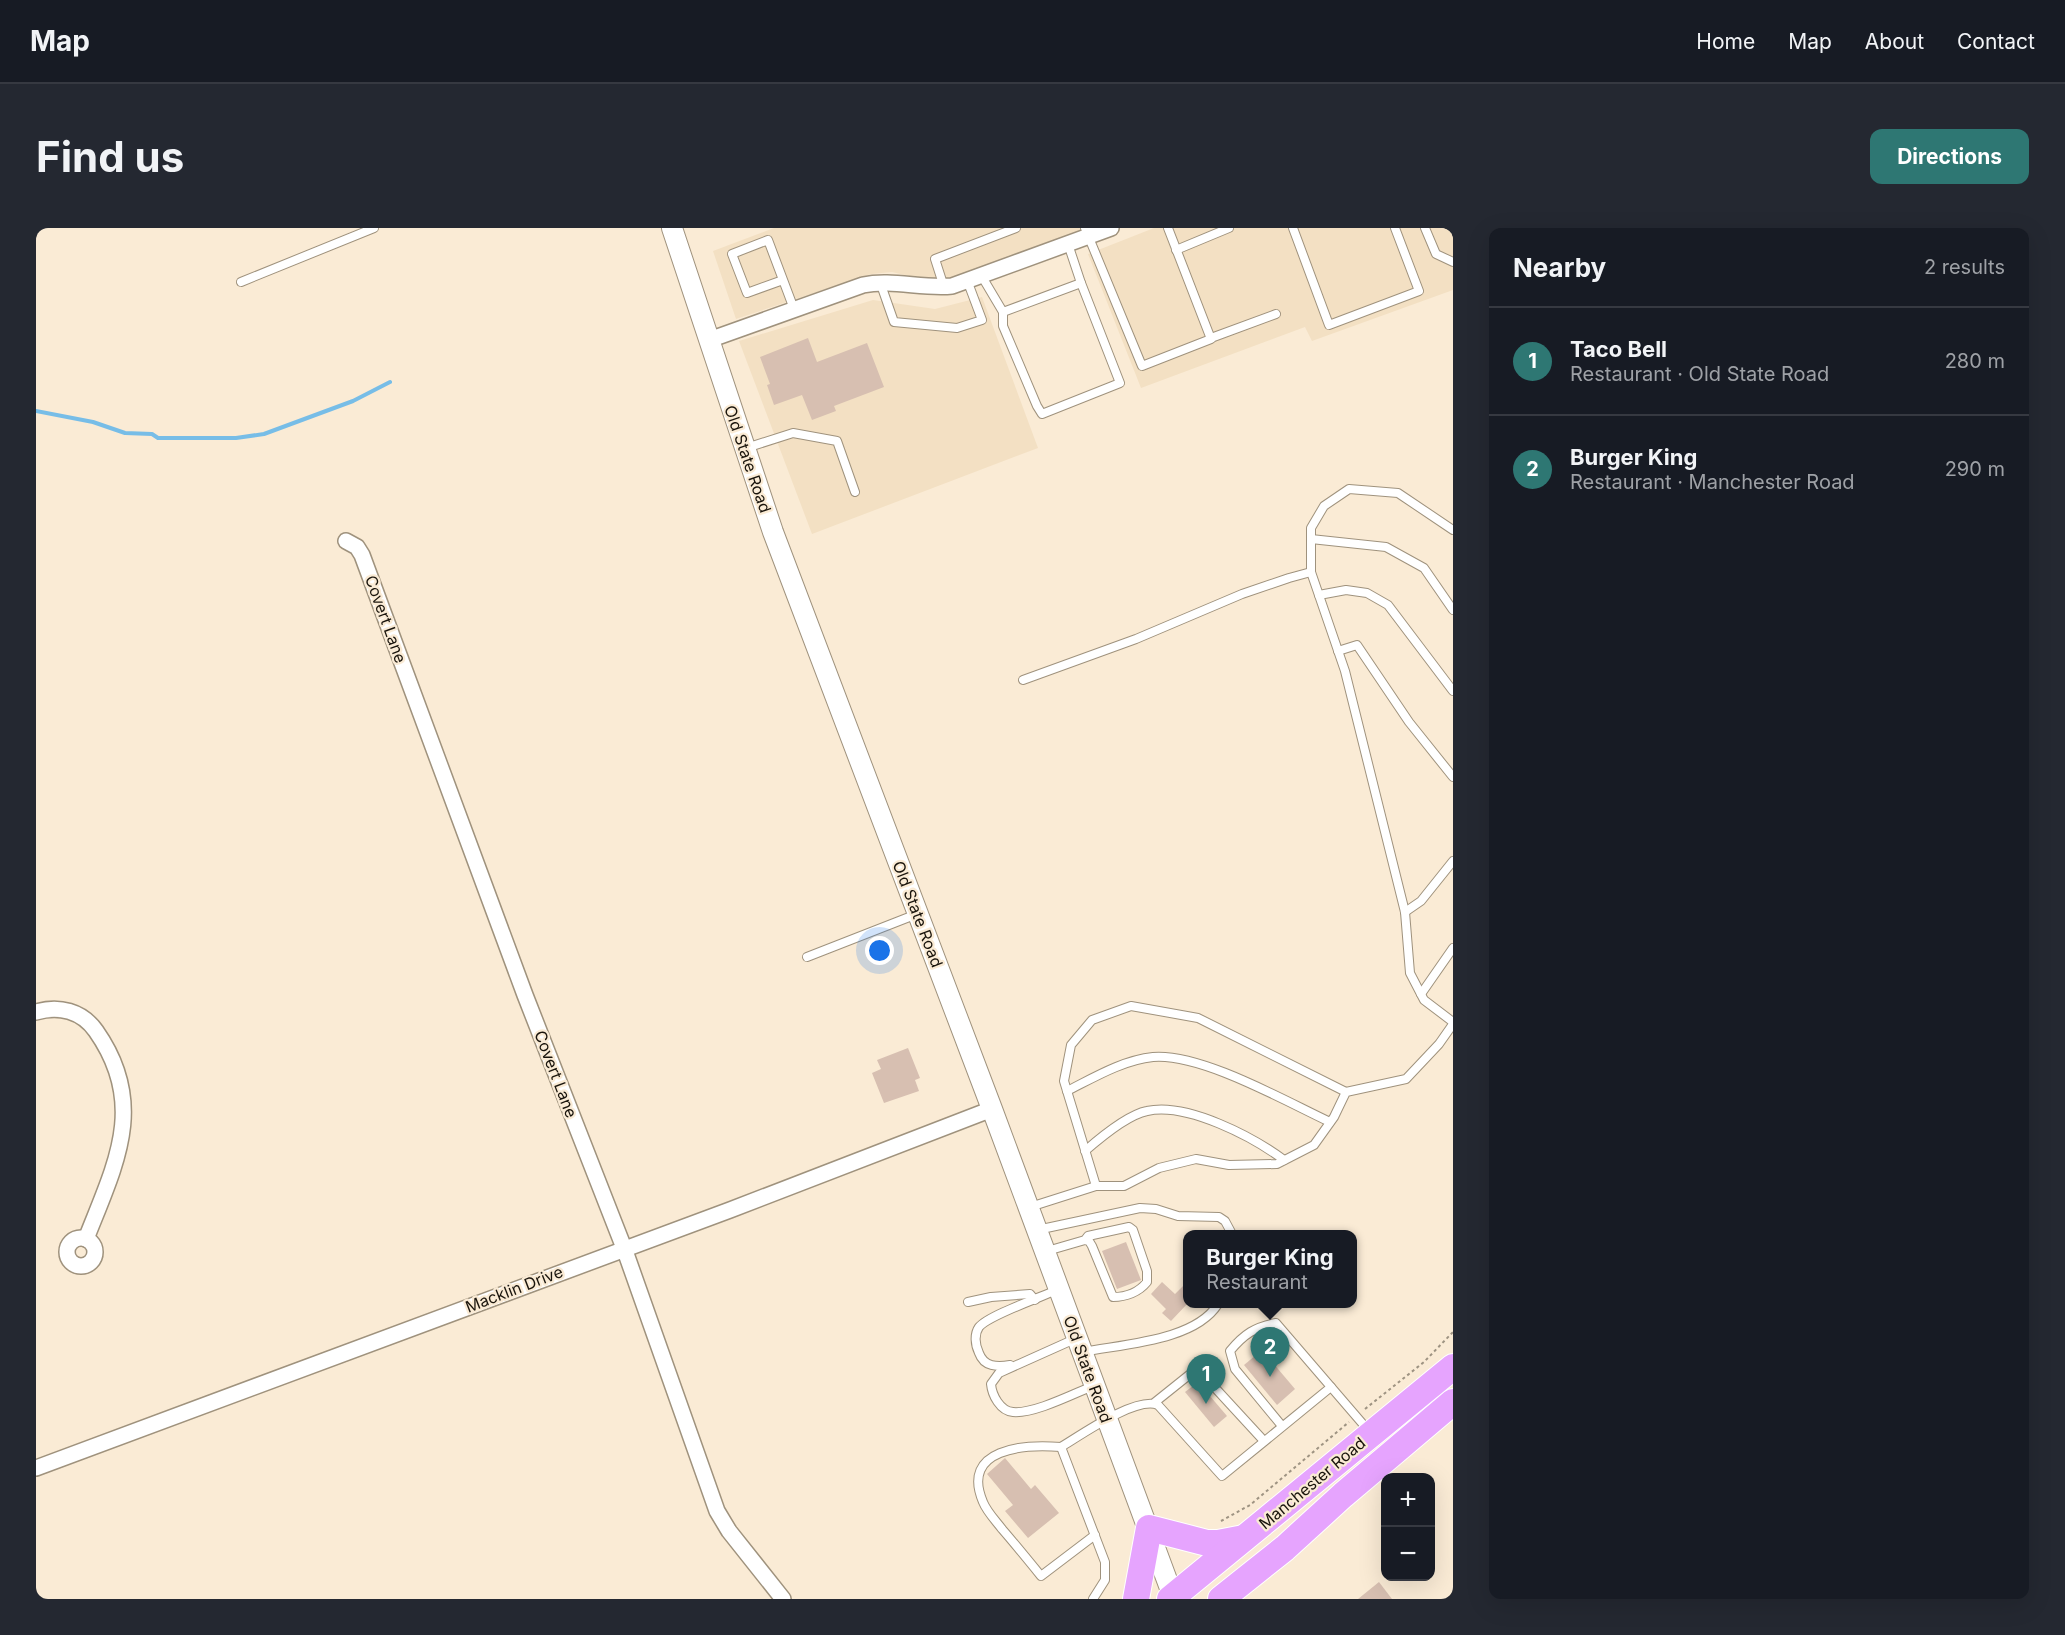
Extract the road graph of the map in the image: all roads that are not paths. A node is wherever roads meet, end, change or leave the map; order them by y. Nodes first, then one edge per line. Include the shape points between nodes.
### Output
1 (374, 228) edge
2 (672, 228) edge
3 (1016, 228) edge
4 (1111, 228) edge
5 (1168, 228) edge
6 (1229, 228) edge
7 (1293, 228) edge
8 (1395, 228) edge
9 (1425, 228) edge
10 (1086, 232) edge
11 (1068, 244) junction
12 (1176, 250) junction
13 (1453, 262) edge
14 (974, 278) junction
15 (783, 280) junction
16 (241, 282) dead end
17 (880, 282) junction
18 (1081, 283) junction
19 (944, 287) junction
20 (794, 309) junction
21 (1003, 312) junction
22 (1276, 314) dead end
23 (1211, 338) junction
24 (709, 340) junction
25 (745, 448) junction
26 (855, 492) dead end
27 (1453, 530) edge
28 (1311, 539) junction
29 (346, 541) dead end
30 (1311, 573) junction
31 (1319, 595) junction
32 (1453, 610) edge
33 (1338, 651) junction
34 (1023, 680) dead end
35 (1453, 691) edge
36 (1453, 777) edge
37 (1453, 861) edge
38 (1405, 912) junction
39 (918, 914) junction
40 (1453, 948) edge
41 (807, 957) dead end
42 (1421, 994) junction
43 (36, 1011) edge
44 (1453, 1023) edge
45 (1067, 1091) junction
46 (1346, 1092) junction
47 (992, 1109) junction
48 (1330, 1122) junction
49 (1086, 1151) junction
50 (1284, 1160) junction
51 (1096, 1186) junction
52 (1028, 1208) junction
53 (1036, 1230) junction
54 (1230, 1230) edge
55 (86, 1239) dead end
56 (1085, 1240) junction
57 (624, 1248) junction
58 (1044, 1251) junction
59 (1059, 1289) junction
60 (1035, 1300) junction
61 (968, 1302) dead end
62 (1214, 1308) edge
63 (1079, 1345) junction
64 (1017, 1365) junction
65 (1453, 1367) edge
66 (1094, 1385) junction
67 (1330, 1387) junction
68 (1453, 1402) edge
69 (1154, 1403) junction
70 (1107, 1418) junction
71 (1282, 1426) junction
72 (1372, 1434) junction
73 (1264, 1441) junction
74 (1061, 1447) junction
75 (36, 1468) edge
76 (1149, 1528) junction
77 (1095, 1535) junction
78 (1247, 1537) junction
79 (1172, 1598) edge
80 (783, 1599) edge
81 (1093, 1599) edge
82 (1136, 1599) edge
83 (1221, 1599) edge

1 - 16 lane
2 - 24 street, Old State Road
3 - 19 lane via 934,259
4 - 10 street
5 - 12 lane
6 - 12 lane
7 - 8 lane via 1329,325 1419,291
9 - 13 lane via 1436,254
10 - 11 street
10 - 23 lane via 1142,366
11 - 14 street
11 - 18 lane
12 - 23 lane
14 - 17 lane via 982,320 957,328 894,322
14 - 19 street
14 - 21 lane
15 - 15 lane via 768,240 732,254 747,293
15 - 20 lane
17 - 19 street
17 - 20 street
18 - 21 lane
18 - 21 lane via 1120,383 1042,414 1003,326
20 - 24 street
22 - 23 lane
24 - 25 street, Old State Road
25 - 26 lane via 793,433 837,441
25 - 39 street, Old State Road
27 - 28 lane via 1398,493 1349,489 1324,506 1311,528
28 - 30 lane
28 - 32 lane via 1386,548 1424,568
29 - 57 street, Covert Lane via 362,555 525,995
30 - 31 lane
30 - 34 lane via 1242,594 1146,635
31 - 33 lane
31 - 35 lane via 1346,590 1388,605
33 - 36 lane via 1357,645
33 - 38 lane
37 - 38 lane via 1421,901
38 - 42 lane via 1410,973
39 - 41 lane
39 - 47 street, Old State Road
40 - 42 lane
42 - 44 lane
43 - 55 street via 50,1008 73,1012 89,1022 109,1052 119,1081 125,1110 123,1133
44 - 46 lane via 1406,1078
45 - 46 lane via 1064,1081 1071,1045 1092,1020 1131,1005 1198,1018
45 - 48 lane via 1121,1066 1152,1057 1181,1058
45 - 49 lane
46 - 48 lane
47 - 52 street, Old State Road
47 - 57 street, Macklin Drive
48 - 50 lane via 1314,1145
49 - 50 lane via 1110,1130 1146,1111 1172,1109 1219,1123
49 - 51 lane
50 - 51 lane via 1277,1164 1229,1165 1196,1160 1160,1168 1124,1186
51 - 52 lane
52 - 53 street, Old State Road
53 - 54 lane via 1140,1208 1178,1216 1219,1217
53 - 58 street, Old State Road
56 - 56 lane via 1092,1246 1113,1298 1139,1290 1147,1282 1147,1271 1129,1227
56 - 58 lane
57 - 75 street, Macklin Drive
57 - 80 street, Covert Lane via 717,1511
58 - 59 street, Old State Road
59 - 60 lane
59 - 63 street, Old State Road
60 - 61 lane via 1030,1294
60 - 64 lane via 983,1323 975,1336 978,1352 986,1363
62 - 63 lane via 1180,1333
63 - 64 lane
63 - 66 street, Old State Road
64 - 66 lane via 999,1373 991,1384 993,1396 1013,1412 1062,1399
65 - 72 highway, Manchester Road
66 - 70 street, Old State Road
67 - 71 lane
67 - 71 lane via 1276,1323 1258,1326 1238,1342 1230,1351 1235,1369
67 - 72 lane
68 - 83 highway, Manchester Road
69 - 70 lane
69 - 73 lane via 1190,1375 1198,1374
69 - 73 lane via 1222,1476
70 - 74 lane
70 - 76 street, Old State Road
71 - 73 lane
72 - 78 highway, Manchester Road
74 - 77 lane
74 - 77 lane via 1017,1447 996,1454 980,1469 983,1502 1041,1575
76 - 78 highway via 1207,1543
76 - 79 street, Old State Road
76 - 82 highway
77 - 81 lane via 1106,1570 1105,1580
78 - 79 highway, Manchester Road

